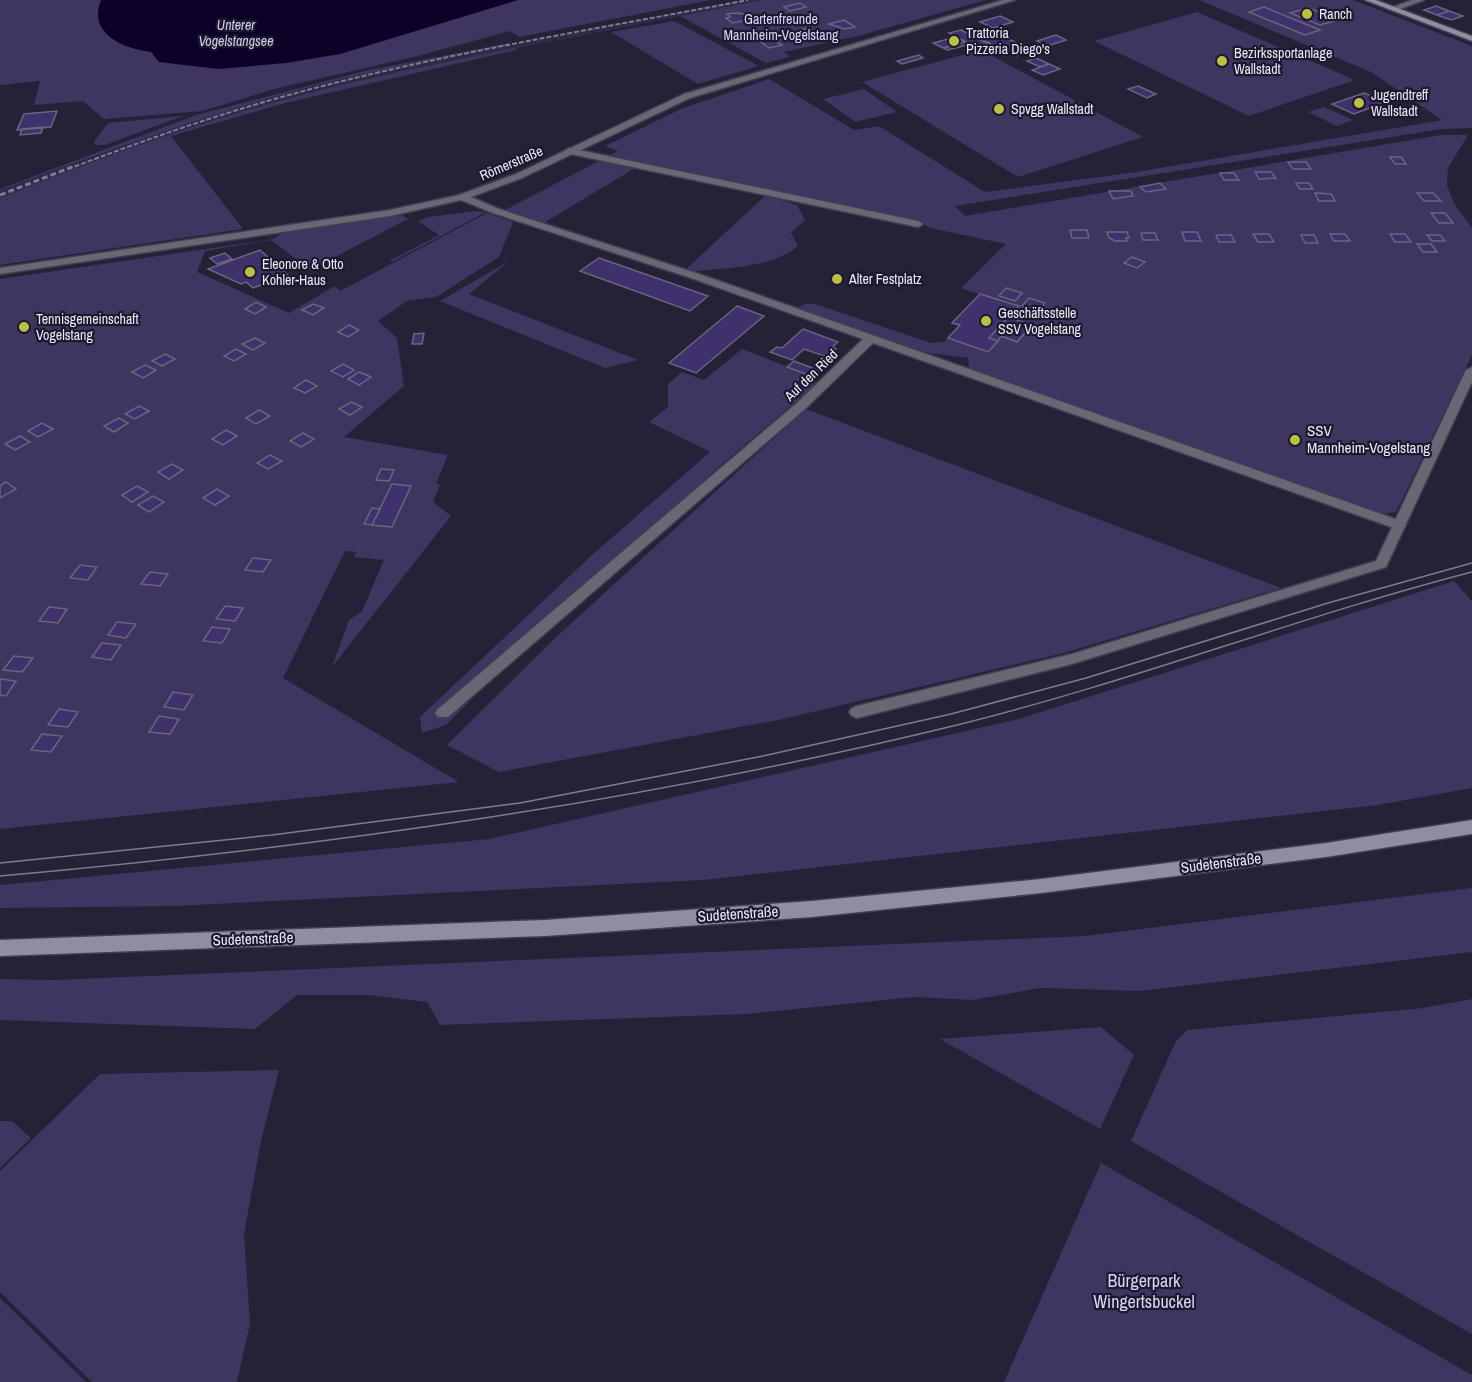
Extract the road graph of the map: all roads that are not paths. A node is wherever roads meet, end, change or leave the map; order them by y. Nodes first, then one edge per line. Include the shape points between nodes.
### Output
1 (1011, 0) edge
2 (1369, 0) edge
3 (1420, 0) edge
4 (1392, 9) junction
5 (1472, 39) edge
6 (569, 151) junction
7 (462, 197) junction
8 (918, 224) dead end
9 (0, 271) edge
10 (870, 339) junction
11 (1472, 370) edge
12 (1399, 525) junction
13 (856, 712) dead end
14 (443, 713) dead end
15 (1472, 827) edge
16 (0, 948) edge

1 - 6 street, Römerstraße via 716,86
2 - 4 main road
3 - 4 street
4 - 5 main road
6 - 7 street, Römerstraße
6 - 8 street
7 - 9 street, Römerstraße via 390,213
7 - 10 street, Auf den Ried
10 - 12 street
10 - 14 street, Auf den Ried via 801,406
11 - 12 street
12 - 13 street via 1381,564 1072,659
15 - 16 main road, Sudetenstraße via 1041,886 812,909 545,928

